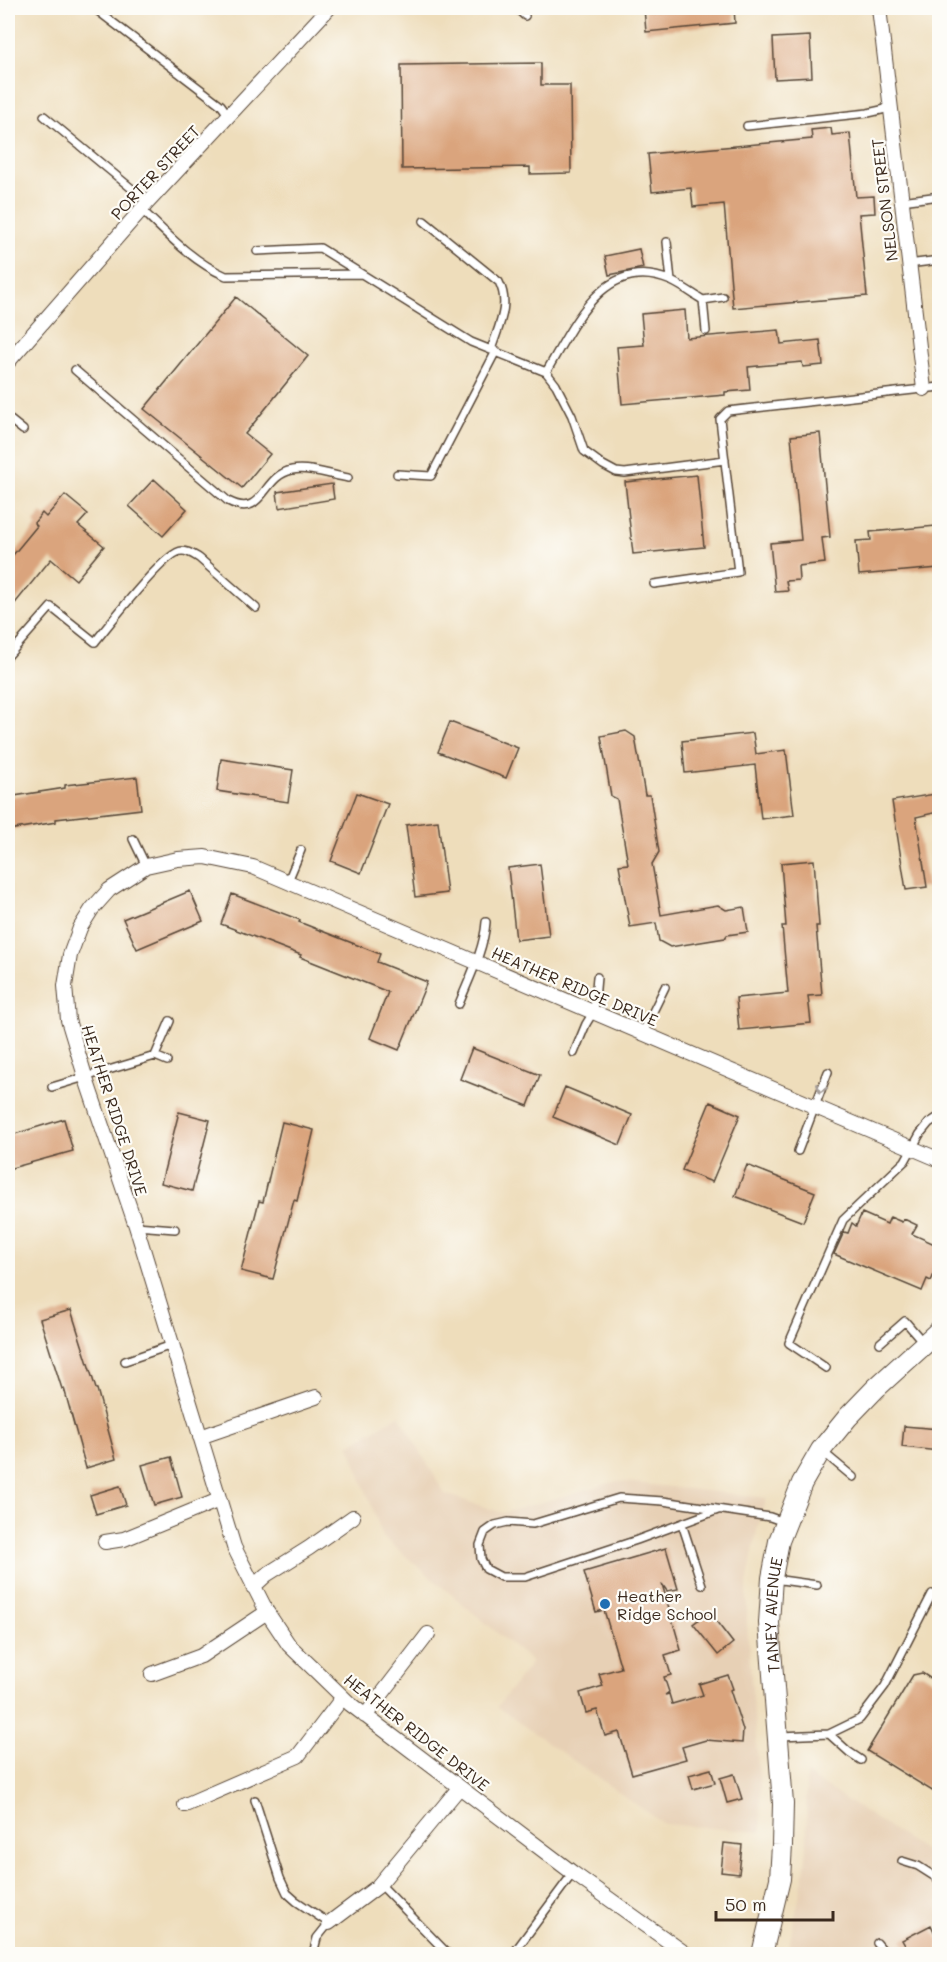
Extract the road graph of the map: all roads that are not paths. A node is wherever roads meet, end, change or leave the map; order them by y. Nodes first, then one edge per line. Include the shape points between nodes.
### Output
1 (94, 8) edge
2 (329, 8) edge
3 (516, 8) edge
4 (879, 8) edge
5 (525, 16) dead end
6 (890, 108) junction
7 (44, 116) dead end
8 (229, 116) junction
9 (747, 126) dead end
10 (939, 196) edge
11 (901, 201) junction
12 (145, 205) junction
13 (424, 221) dead end
14 (667, 242) dead end
15 (257, 250) dead end
16 (939, 260) edge
17 (908, 264) junction
18 (363, 274) junction
19 (671, 281) junction
20 (723, 297) dead end
21 (703, 300) junction
22 (706, 332) dead end
23 (493, 350) junction
24 (8, 362) edge
25 (75, 370) dead end
26 (546, 372) junction
27 (939, 387) edge
28 (924, 389) junction
29 (8, 418) edge
30 (23, 430) dead end
31 (725, 460) junction
32 (397, 474) dead end
33 (348, 478) dead end
34 (654, 584) dead end
35 (256, 608) dead end
36 (8, 656) edge
37 (132, 839) dead end
38 (301, 850) dead end
39 (146, 866) junction
40 (288, 881) junction
41 (486, 922) dead end
42 (476, 962) junction
43 (597, 976) dead end
44 (665, 987) dead end
45 (459, 1005) dead end
46 (594, 1011) junction
47 (170, 1020) dead end
48 (643, 1032) junction
49 (574, 1053) dead end
50 (154, 1056) junction
51 (167, 1061) dead end
52 (828, 1072) dead end
53 (85, 1076) junction
54 (52, 1087) dead end
55 (815, 1106) junction
56 (939, 1116) edge
57 (912, 1148) junction
58 (798, 1151) dead end
59 (939, 1161) edge
60 (135, 1226) junction
61 (175, 1229) dead end
62 (939, 1330) edge
63 (880, 1343) dead end
64 (924, 1344) junction
65 (172, 1345) junction
66 (125, 1361) dead end
67 (826, 1368) dead end
68 (316, 1397) dead end
69 (200, 1437) junction
70 (821, 1450) junction
71 (854, 1477) dead end
72 (219, 1500) junction
73 (717, 1510) junction
74 (353, 1517) dead end
75 (786, 1522) junction
76 (682, 1524) junction
77 (105, 1542) dead end
78 (772, 1578) junction
79 (817, 1585) dead end
80 (702, 1586) dead end
81 (253, 1587) junction
82 (932, 1594) dead end
83 (267, 1612) junction
84 (428, 1634) dead end
85 (152, 1674) dead end
86 (343, 1697) junction
87 (365, 1716) junction
88 (829, 1734) junction
89 (778, 1736) junction
90 (861, 1760) dead end
91 (459, 1788) junction
92 (255, 1800) dead end
93 (185, 1805) dead end
94 (902, 1861) dead end
95 (573, 1873) junction
96 (939, 1880) edge
97 (380, 1884) junction
98 (329, 1923) junction
99 (877, 1942) dead end
100 (313, 1954) edge
101 (448, 1954) edge
102 (513, 1954) edge
103 (686, 1954) edge
104 (762, 1954) edge
105 (886, 1954) edge

1 - 8 lane
2 - 8 street, PORTER STREET
3 - 5 lane
4 - 6 street, NELSON STREET
6 - 9 lane
6 - 11 street, NELSON STREET
7 - 12 lane
8 - 12 street, PORTER STREET
10 - 11 lane
11 - 17 street, NELSON STREET
12 - 18 lane via 191,255 226,276
12 - 24 street, PORTER STREET
13 - 23 lane via 499,282 505,305
14 - 19 lane
15 - 18 lane via 320,248
16 - 17 lane
17 - 28 street, NELSON STREET
18 - 23 lane via 471,342
19 - 21 lane
19 - 26 lane via 640,275 611,283 586,305
20 - 21 lane
21 - 22 lane
23 - 26 lane
23 - 32 lane via 431,476
25 - 33 lane via 237,506 253,505 275,477 290,470
26 - 31 lane via 572,416 584,451 616,472
27 - 28 lane
28 - 31 lane via 728,411 720,419
29 - 30 lane
31 - 34 lane via 738,572
35 - 36 lane via 199,558 182,551 169,557 95,642 51,607
37 - 39 lane
38 - 40 lane
39 - 40 street, HEATHER RIDGE DRIVE via 205,857 253,867
39 - 53 street, HEATHER RIDGE DRIVE via 110,890 92,909 70,955 65,986 68,1020
40 - 42 street, HEATHER RIDGE DRIVE
41 - 42 lane
42 - 45 lane
42 - 46 street, HEATHER RIDGE DRIVE
43 - 46 lane
44 - 48 lane
46 - 48 street, HEATHER RIDGE DRIVE
46 - 49 lane
47 - 50 lane
48 - 55 street, HEATHER RIDGE DRIVE
50 - 51 lane
50 - 53 lane
52 -> 55 lane
53 - 54 lane
53 - 60 street, HEATHER RIDGE DRIVE
55 - 57 street, HEATHER RIDGE DRIVE
55 - 58 lane
56 - 57 lane via 929,1123
57 - 59 street, HEATHER RIDGE DRIVE
57 - 67 lane via 905,1161 843,1220 789,1343
60 - 61 lane
60 - 65 street, HEATHER RIDGE DRIVE
62 - 64 street, TANEY AVENUE
63 - 64 lane via 905,1321
64 - 70 street, TANEY AVENUE via 848,1417
65 - 66 lane
65 - 69 street, HEATHER RIDGE DRIVE
68 - 69 street
69 - 72 street, HEATHER RIDGE DRIVE
70 - 71 lane
70 - 75 street, TANEY AVENUE
72 - 77 street via 124,1539
72 - 81 street, HEATHER RIDGE DRIVE via 234,1547
73 - 75 lane
73 - 76 lane
73 - 76 lane via 619,1498 533,1524 508,1522 495,1526 485,1532 480,1545 481,1559 486,1569 501,1577 525,1577
74 - 81 street
75 - 78 street, TANEY AVENUE
76 - 80 lane
78 - 79 lane
78 - 89 street, TANEY AVENUE via 770,1638
81 - 83 street, HEATHER RIDGE DRIVE
82 - 88 lane via 885,1686 860,1719
83 - 85 street via 201,1656
83 - 86 street, HEATHER RIDGE DRIVE via 289,1645
84 - 87 street
86 - 87 street, HEATHER RIDGE DRIVE
86 - 93 street via 297,1756
87 - 91 street, HEATHER RIDGE DRIVE
88 - 89 lane
88 - 90 lane
89 - 104 street, TANEY AVENUE via 783,1845 780,1879
91 - 95 street, HEATHER RIDGE DRIVE
91 - 97 street
92 - 98 lane via 287,1893
94 - 96 lane
95 - 102 lane
95 - 103 street, HEATHER RIDGE DRIVE
97 - 98 street
97 - 101 lane
98 - 100 lane via 317,1938
99 - 105 lane

